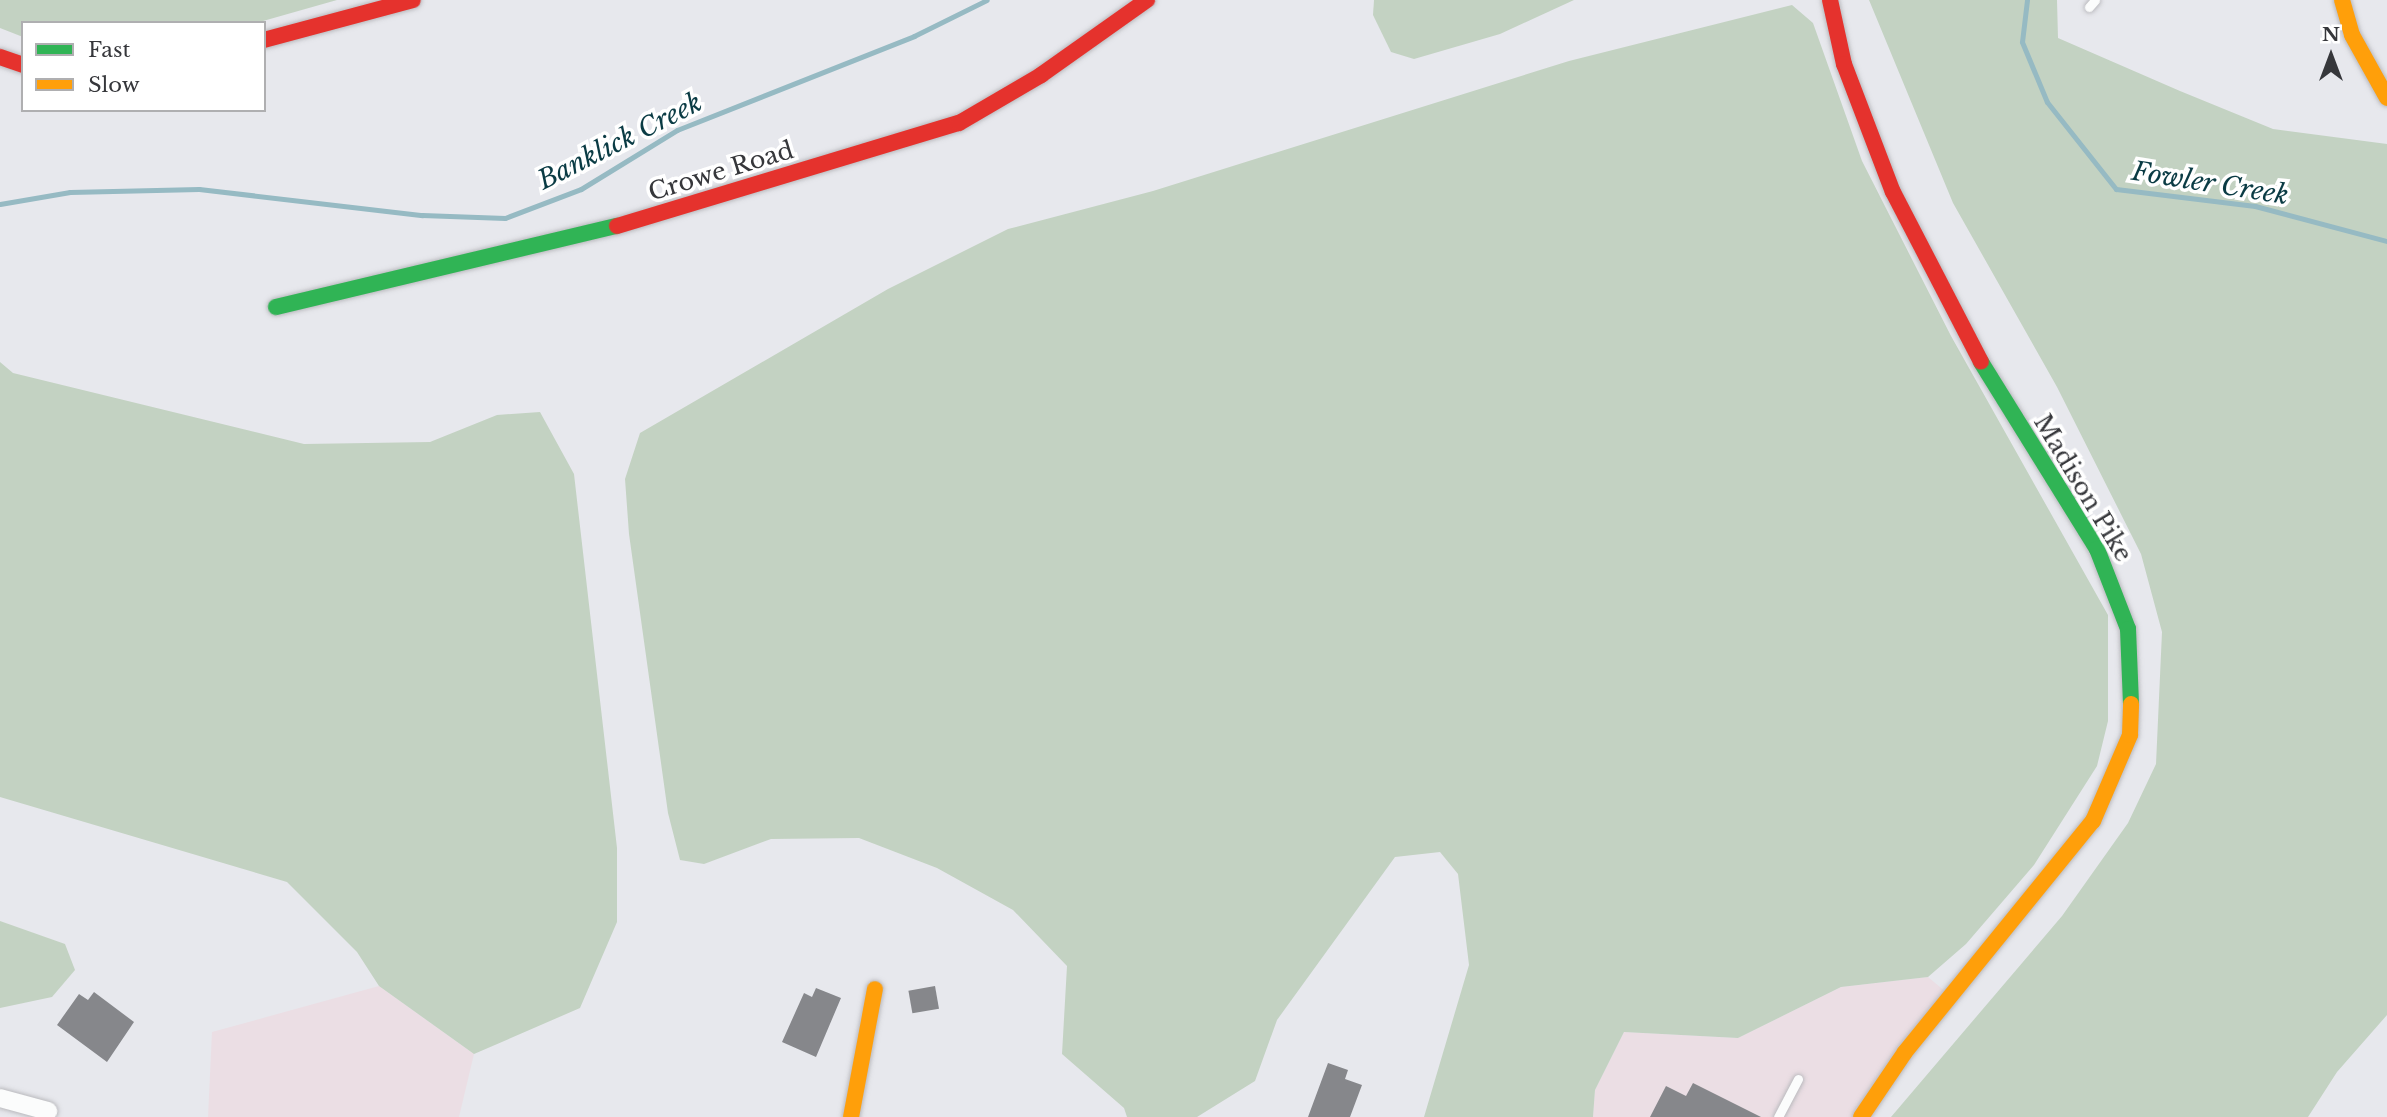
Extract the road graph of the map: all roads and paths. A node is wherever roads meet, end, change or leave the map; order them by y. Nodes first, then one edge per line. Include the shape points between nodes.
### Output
1 (413, 0) edge
2 (1147, 0) edge
3 (1830, 0) edge
4 (2342, 0) edge
5 (266, 39) edge
6 (0, 57) edge
7 (21, 64) edge
8 (2387, 98) edge
9 (276, 307) dead end
10 (875, 989) dead end
11 (1798, 1079) dead end
12 (0, 1098) edge
13 (48, 1111) dead end
14 (851, 1117) edge
15 (1778, 1117) edge
16 (1861, 1117) edge

1 - 5 street
2 - 9 street, Crowe Road via 1041,75 959,123 617,226
3 - 16 street, Madison Pike via 1844,64 1893,192 1971,345 2097,549 2128,629 2133,670 2130,735 2092,821 1905,1052
4 - 8 street via 2352,35
6 - 7 street
10 - 14 street
11 - 15 lane
12 - 13 street

